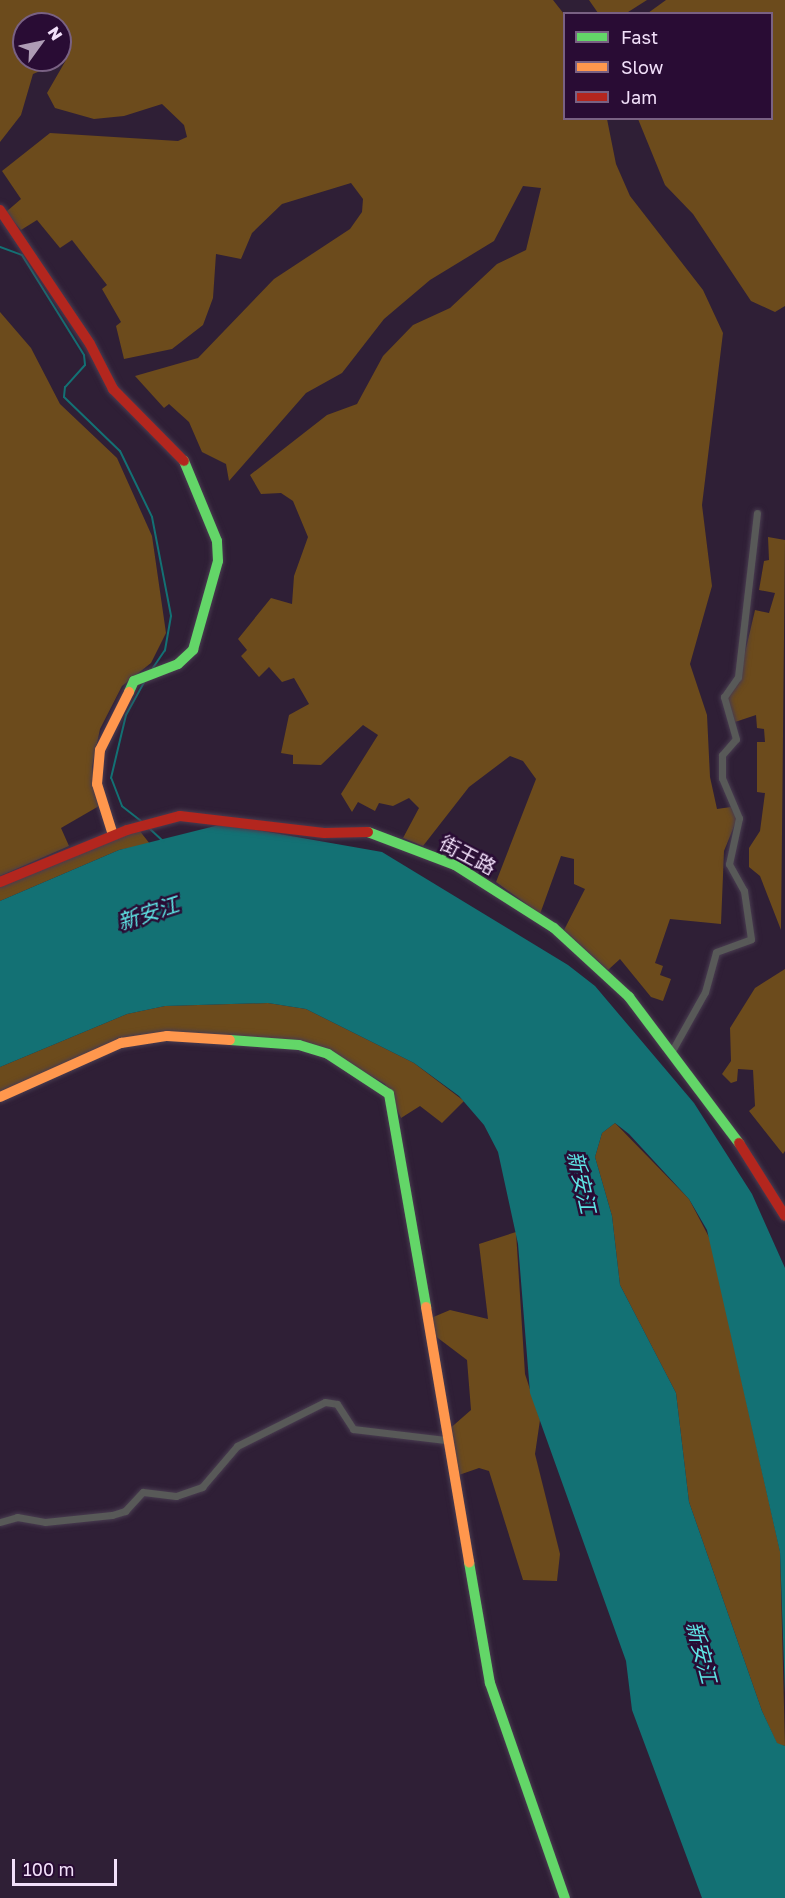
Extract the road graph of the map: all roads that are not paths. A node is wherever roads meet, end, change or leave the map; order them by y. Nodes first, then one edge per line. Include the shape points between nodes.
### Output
1 (0, 210) edge
2 (757, 513) dead end
3 (113, 836) junction
4 (0, 882) edge
5 (673, 1049) junction
6 (0, 1097) edge
7 (785, 1216) edge
8 (445, 1440) junction
9 (0, 1522) edge
10 (565, 1898) edge

1 - 3 street via 90,344 113,388 186,463 218,541 218,561 193,650 178,664 134,681 103,740 96,776
2 - 5 street via 738,677 724,697 736,739 722,755 722,777 739,818 729,864 744,891 751,939 716,952 705,992
3 - 4 street, 街王路
3 - 5 street, 街王路 via 149,822 186,816 324,833 364,831 449,862 567,939
5 - 7 street, 街王路 via 762,1175
6 - 8 street via 121,1043 158,1036 299,1045 328,1054 380,1084 397,1118
8 - 9 street via 353,1429 337,1404 324,1402 237,1446 202,1488 176,1496 143,1492 125,1511 112,1515 45,1522 12,1517
8 - 10 street via 495,1700

